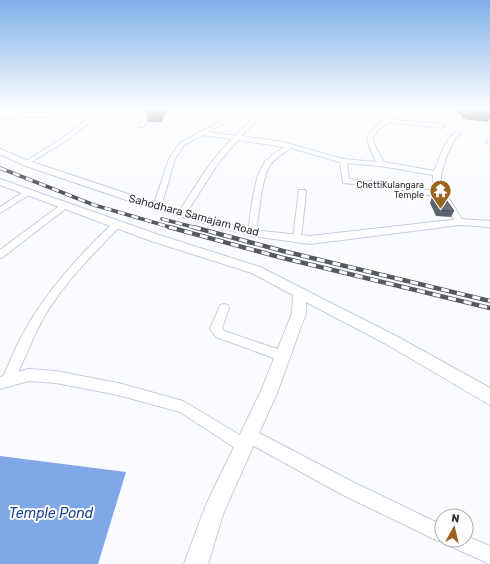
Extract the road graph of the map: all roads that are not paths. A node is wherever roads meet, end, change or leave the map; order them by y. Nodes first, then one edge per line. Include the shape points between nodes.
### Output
1 (71, 134) edge
2 (199, 134) edge
3 (211, 134) edge
4 (241, 134) edge
5 (371, 134) edge
6 (456, 134) edge
7 (236, 138) junction
8 (290, 146) junction
9 (0, 151) edge
10 (343, 161) junction
11 (26, 163) junction
12 (380, 164) junction
13 (437, 174) junction
14 (0, 182) edge
15 (302, 192) dead end
16 (28, 193) junction
17 (443, 195) junction
18 (65, 206) junction
19 (157, 207) junction
20 (0, 211) edge
21 (182, 213) junction
22 (460, 222) junction
23 (117, 224) junction
24 (490, 224) edge
25 (252, 233) junction
26 (297, 238) junction
27 (0, 255) edge
28 (300, 292) junction
29 (224, 308) dead end
30 (282, 356) junction
31 (4, 383) edge
32 (490, 397) edge
33 (247, 441) junction
34 (434, 530) edge
35 (474, 548) edge
36 (490, 555) edge
37 (196, 564) edge

1 - 11 street
2 - 19 street via 186,141 176,151
3 - 7 street
4 - 7 street
5 - 12 street via 372,146
6 - 13 street
7 - 8 street
7 - 21 street via 222,153
8 - 10 street
8 - 25 street via 266,166
9 - 11 street, Sahodhara Samajam Road
10 - 12 street
10 - 17 street via 346,180
11 - 19 street, Sahodhara Samajam Road
12 - 13 street
13 - 17 street via 437,186
14 - 16 street
15 - 26 street
16 - 18 street
16 - 20 street
17 - 22 street
18 - 23 street
18 - 27 street
19 - 21 street, Sahodhara Samajam Road
21 - 25 street, Sahodhara Samajam Road
22 - 24 street, Sahodhara Samajam Road
22 - 26 street, Sahodhara Samajam Road via 310,240
23 - 28 street via 256,270
23 - 31 street via 80,261 44,308
25 - 26 street, Sahodhara Samajam Road
28 - 30 street via 299,313
28 - 32 street via 391,340
29 - 30 street via 216,328 220,334
30 - 33 street via 269,393
31 - 33 street via 28,375 118,389 183,407
33 - 34 street
33 - 37 street via 213,512
35 - 36 street

